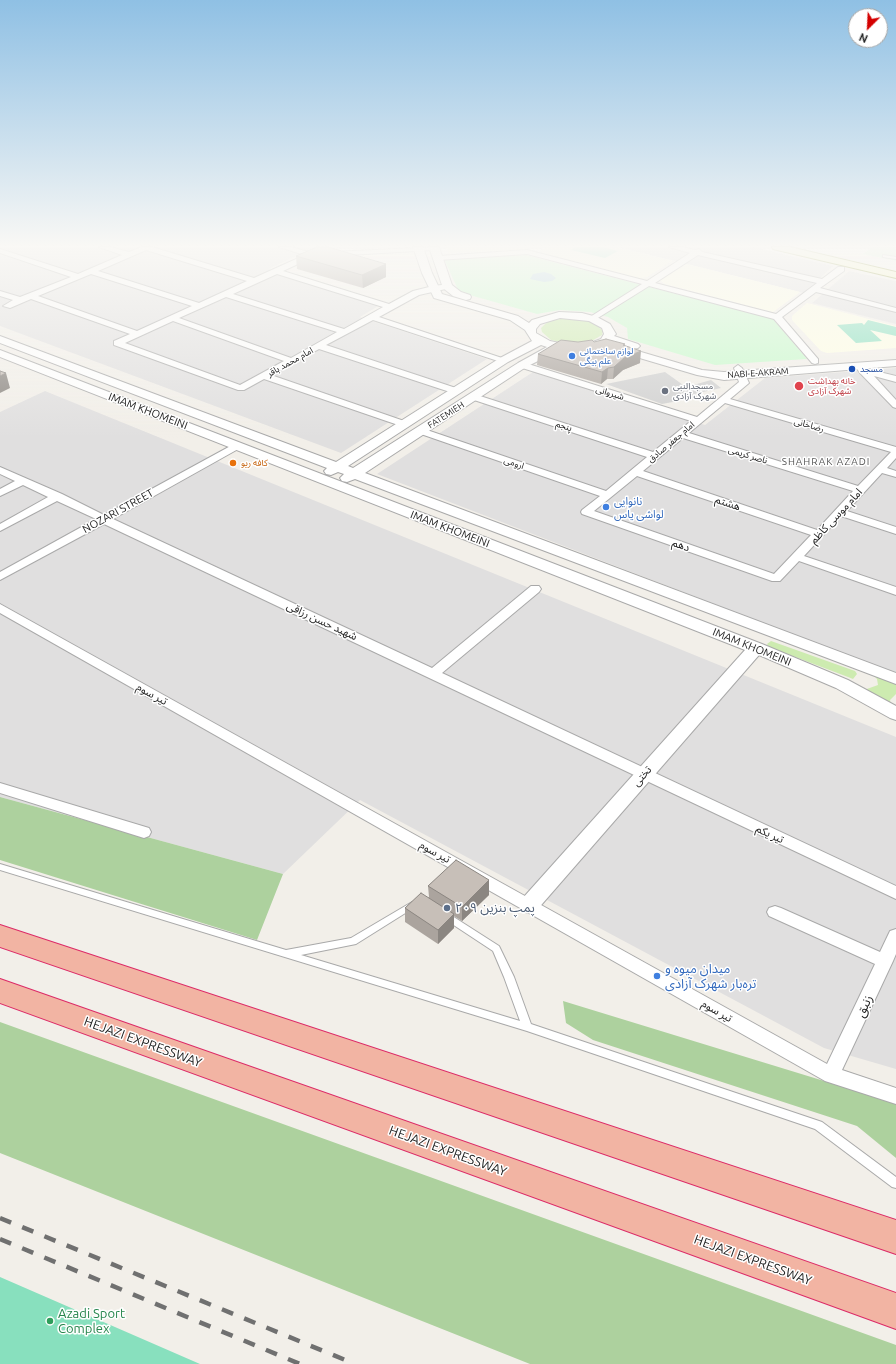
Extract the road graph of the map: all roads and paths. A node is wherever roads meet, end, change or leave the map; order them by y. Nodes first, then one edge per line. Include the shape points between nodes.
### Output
1 (72, 311) edge
2 (189, 311) edge
3 (278, 311) edge
4 (383, 311) edge
5 (489, 311) edge
6 (513, 311) edge
7 (606, 311) edge
8 (753, 311) edge
9 (785, 311) edge
10 (372, 317) junction
11 (548, 317) junction
12 (777, 317) junction
13 (172, 318) junction
14 (593, 319) junction
15 (530, 329) junction
16 (345, 332) junction
17 (137, 334) junction
18 (0, 339) edge
19 (540, 341) junction
20 (604, 341) junction
21 (319, 346) junction
22 (557, 347) junction
23 (0, 353) edge
24 (896, 357) edge
25 (504, 360) junction
26 (292, 361) junction
27 (815, 361) junction
28 (896, 364) edge
29 (522, 365) junction
30 (861, 368) junction
31 (739, 371) junction
32 (264, 376) junction
33 (896, 379) edge
34 (456, 391) junction
35 (474, 397) junction
36 (723, 400) junction
37 (896, 405) edge
38 (698, 420) junction
39 (404, 424) junction
40 (421, 431) junction
41 (681, 434) junction
42 (236, 446) junction
43 (896, 451) edge
44 (655, 456) junction
45 (337, 468) junction
46 (880, 469) junction
47 (0, 470) edge
48 (636, 472) junction
49 (354, 473) junction
50 (896, 474) edge
51 (320, 478) junction
52 (23, 480) junction
53 (336, 484) junction
54 (861, 490) junction
55 (0, 493) edge
56 (608, 495) junction
57 (58, 496) junction
58 (586, 512) joint
59 (840, 512) junction
60 (104, 519) junction
61 (0, 528) edge
62 (896, 531) edge
63 (819, 534) junction
64 (797, 558) junction
65 (0, 577) edge
66 (776, 579) joint
67 (535, 590) dead end
68 (896, 591) edge
69 (0, 608) edge
70 (756, 648) junction
71 (864, 667) junction
72 (433, 674) junction
73 (896, 679) edge
74 (842, 684) junction
75 (896, 714) edge
76 (644, 774) junction
77 (0, 788) edge
78 (144, 832) dead end
79 (0, 867) edge
80 (896, 893) edge
81 (420, 900) edge
82 (529, 905) junction
83 (437, 911) edge
84 (775, 912) dead end
85 (0, 936) edge
86 (896, 936) edge
87 (284, 954) junction
88 (885, 961) junction
89 (0, 991) edge
90 (527, 1027) junction
91 (831, 1075) junction
92 (896, 1096) edge
93 (896, 1183) edge
94 (896, 1237) edge
95 (896, 1311) edge

1 - 17 street
2 - 13 street
3 - 16 street
4 - 10 street, امام محمد باقر
5 - 15 street via 514,318
6 - 11 street
7 - 14 street
8 - 12 street
9 - 12 street
10 - 16 street, امام محمد باقر
10 - 25 street
11 - 14 street via 570,315
11 - 15 street via 536,322
12 - 27 street
13 - 17 street
13 - 26 street
14 - 20 street via 609,330
15 - 19 street via 534,338
16 - 21 street, امام محمد باقر
17 - 32 street, امام محمد باقر via 117,343 241,388
18 - 45 street, IMAM KHOMEINI
19 - 22 street
19 - 25 street, FATEMIEH
20 - 22 street via 581,348
20 - 31 street, NABI-E-AKRAM via 701,373 724,376
21 - 26 street, امام محمد باقر
21 - 34 street
22 - 29 street, FATEMIEH
23 - 42 street, IMAM KHOMEINI
24 - 27 street, NABI-E-AKRAM
25 - 34 street, FATEMIEH
26 - 32 street, امام محمد باقر
27 - 31 street, NABI-E-AKRAM
28 - 30 street, NABI-E-AKRAM
29 - 35 street, FATEMIEH
29 - 38 street, شیروانی
30 - 31 street, NABI-E-AKRAM
30 - 33 street
30 - 37 street
31 - 36 street, امام جعفر صادق via 744,383
32 - 39 street
34 - 39 street, FATEMIEH
35 - 40 street, FATEMIEH
35 - 44 street, پنجم
36 - 38 street, امام جعفر صادق
36 - 43 street, رضاخانی
38 - 41 street, امام جعفر صادق
39 - 45 street, FATEMIEH
40 - 49 street, FATEMIEH
40 - 56 street, ارومی
41 - 44 street, امام جعفر صادق
41 - 54 street, ناصر کریمی
42 - 51 street, IMAM KHOMEINI
42 - 60 street, NOZARI STREET
43 - 46 street, امام موسی کاظم
44 - 48 street, امام جعفر صادق
45 - 49 street, IMAM KHOMEINI
45 - 51 street, FATEMIEH
46 - 50 street
46 - 54 street, امام موسی کاظم
47 - 52 street, شهید حسن رزاقی
48 - 56 street, امام جعفر صادق
48 - 63 street, هشتم
49 - 53 street, FATEMIEH
49 - 71 street, IMAM KHOMEINI
51 - 53 street, IMAM KHOMEINI
52 - 55 street
52 - 57 street, شهید حسن رزاقی
53 - 70 street, IMAM KHOMEINI
54 - 59 street, امام موسی کاظم
56 - 58 street, امام جعفر صادق
57 - 60 street, شهید حسن رزاقی
57 - 61 street
58 - 66 street, دهم
59 - 62 street
59 - 63 street, امام موسی کاظم
60 - 65 street, NOZARI STREET
60 - 72 street, شهید حسن رزاقی
63 - 64 street, امام موسی کاظم
64 - 66 street, امام موسی کاظم
64 - 68 street
67 - 72 street
69 - 82 street, تیر سوم
70 - 74 street, IMAM KHOMEINI
70 - 76 street, تختی
71 - 73 street, IMAM KHOMEINI
71 - 74 street via 872,678 868,684
72 - 76 street, شهید حسن رزاقی
74 - 75 street, IMAM KHOMEINI
76 - 80 street, تیر یکم
76 - 82 street, تختی
77 - 78 street
79 - 87 lane
81 - 87 lane via 353,941
82 - 91 street, تیر سوم
83 - 90 lane via 496,949
84 - 88 street
85 - 94 highway
86 - 88 street, زنبق
87 - 90 lane
88 - 91 street, زنبق
89 - 95 highway, HEJAZI EXPRESSWAY
90 - 93 lane via 818,1124
91 - 92 street, تیر سوم

